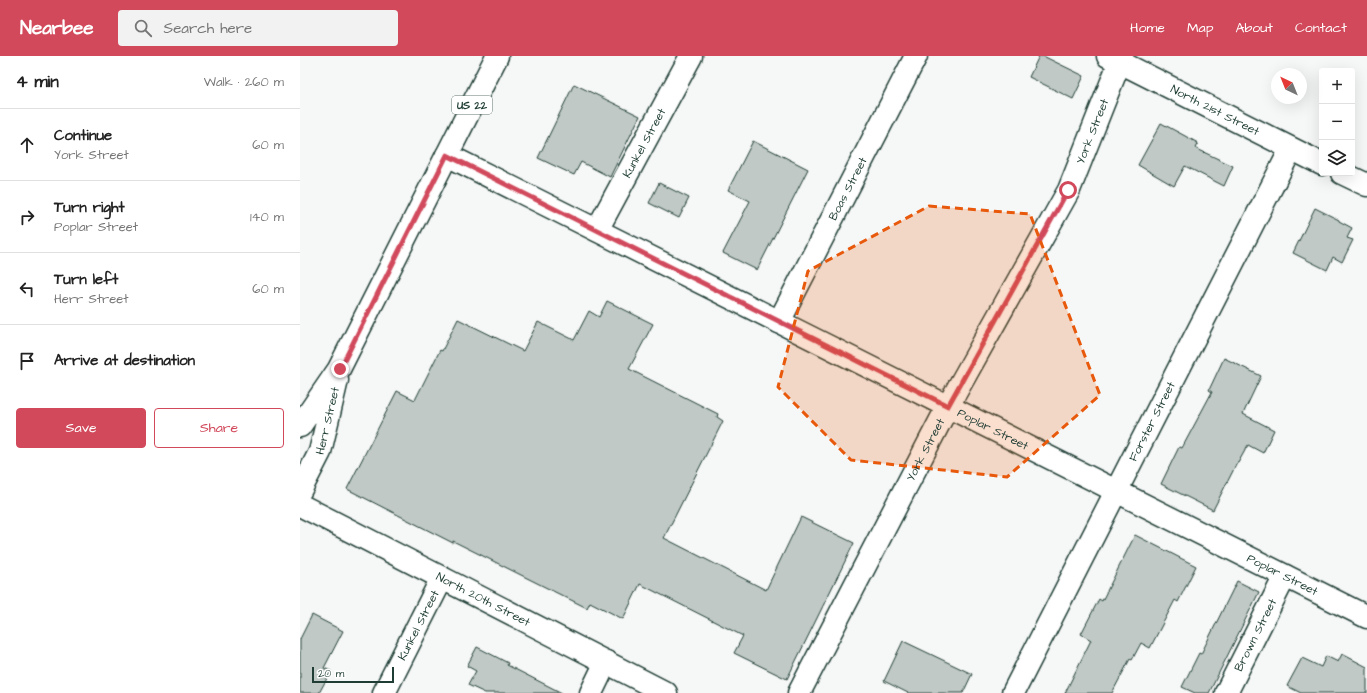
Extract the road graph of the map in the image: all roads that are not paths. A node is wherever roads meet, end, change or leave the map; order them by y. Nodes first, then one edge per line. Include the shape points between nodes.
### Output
1 (497, 56) edge
2 (691, 56) edge
3 (916, 56) edge
4 (1117, 58) edge
5 (1291, 149) junction
6 (447, 155) junction
7 (1319, 163) edge
8 (1348, 176) edge
9 (1367, 185) edge
10 (597, 230) junction
11 (779, 322) junction
12 (340, 369) junction
13 (948, 406) junction
14 (300, 426) edge
15 (1116, 491) junction
16 (300, 492) edge
17 (300, 505) edge
18 (1285, 576) junction
19 (442, 578) junction
20 (1367, 617) edge
21 (606, 662) junction
22 (384, 693) edge
23 (590, 693) edge
24 (666, 693) edge
25 (799, 693) edge
26 (1013, 693) edge
27 (1226, 693) edge

1 - 6 street, Herr Street / US 22
2 - 10 street, Kunkel Street
3 - 11 street, Boas Street
4 - 5 street, North 21st Street
4 - 13 street, York Street via 1068,190
5 - 7 street, North 21st Street
5 - 15 street, Forster Street
6 - 10 street, Poplar Street
6 - 12 street, Herr Street / US 22
8 - 9 street
10 - 11 street, Poplar Street
11 - 13 street, Poplar Street
12 - 14 street, Herr Street / US 22
12 - 16 street, Herr Street / US 22 via 320,452
13 - 15 street, Poplar Street
13 - 25 street, York Street
15 - 18 street, Poplar Street
15 - 26 street, Forster Street
17 - 19 street, North 20th Street
18 - 20 street, Poplar Street
18 - 27 street, Brown Street
19 - 21 street, North 20th Street
19 - 22 street, Kunkel Street
21 - 23 street
21 - 24 street, North 20th Street

